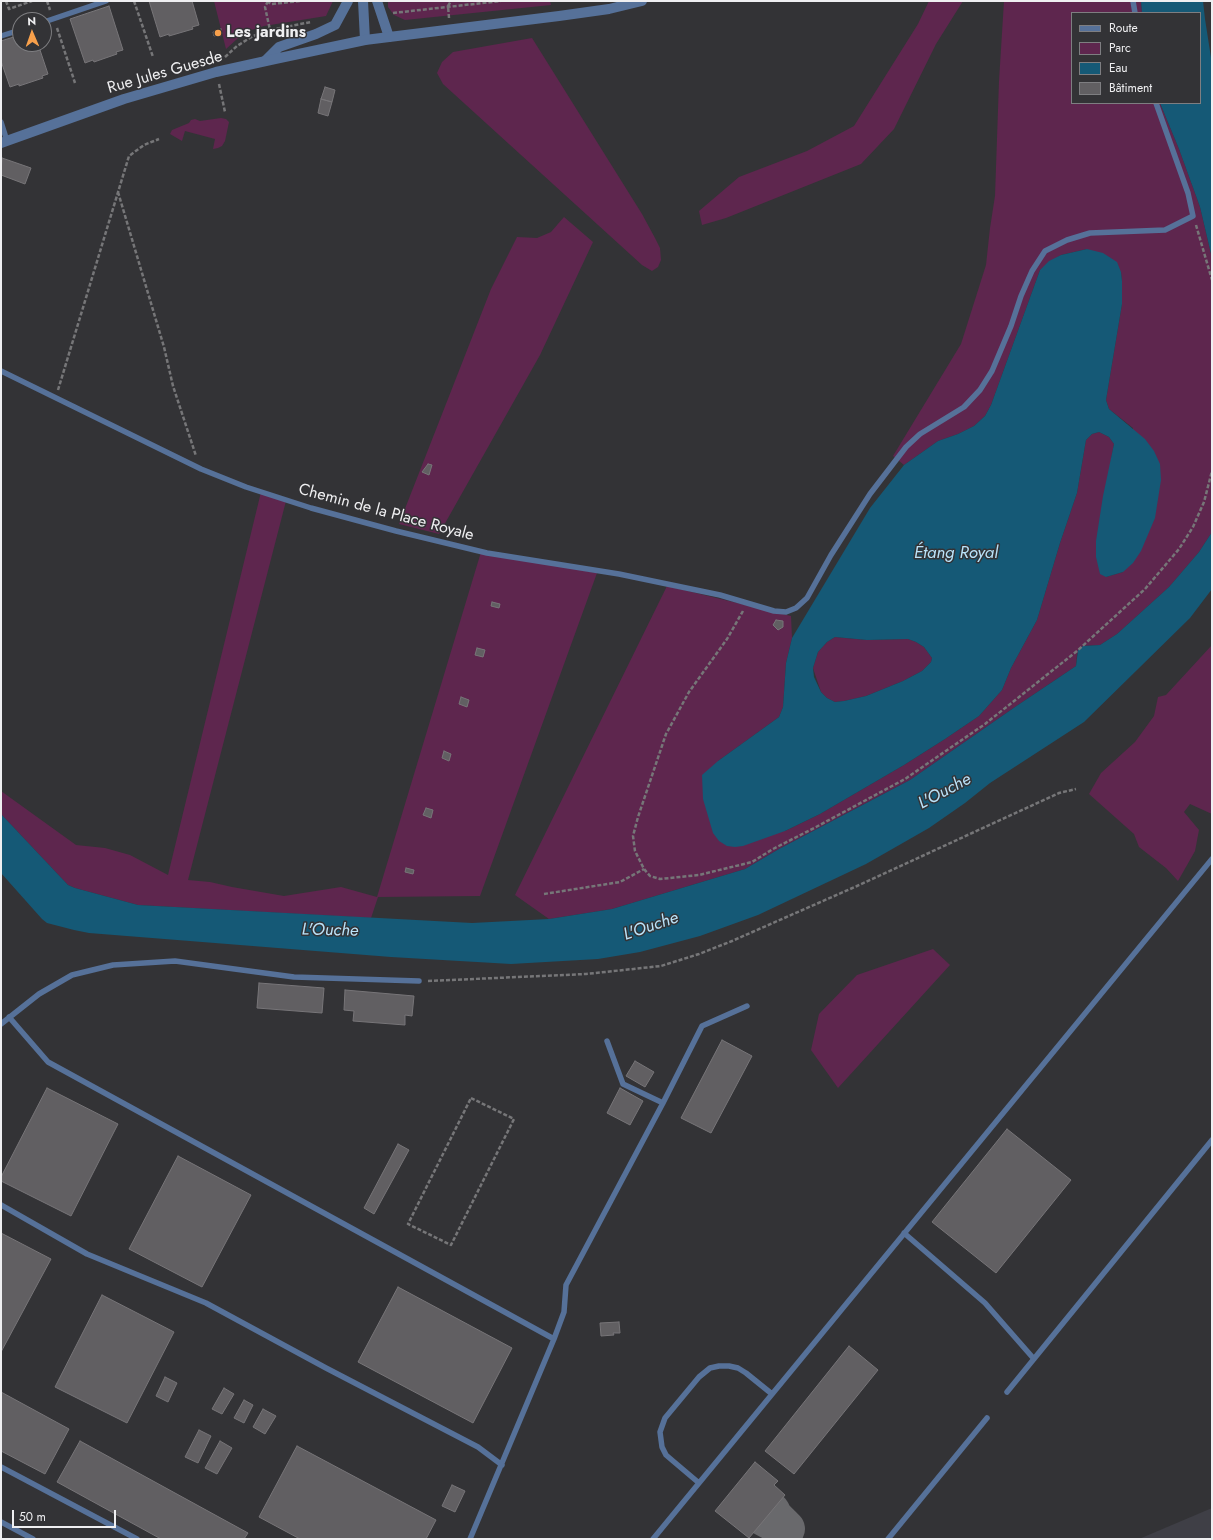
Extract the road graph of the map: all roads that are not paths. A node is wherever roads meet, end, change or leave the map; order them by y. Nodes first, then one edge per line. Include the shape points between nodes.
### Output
1 (106, 1) edge
2 (348, 1) edge
3 (363, 1) edge
4 (377, 1) edge
5 (642, 1) edge
6 (1133, 1) edge
7 (1135, 12) edge
8 (52, 18) edge
9 (12, 33) edge
10 (1, 36) edge
11 (389, 37) junction
12 (365, 40) junction
13 (265, 61) junction
14 (1156, 104) edge
15 (1, 122) edge
16 (4, 142) edge
17 (1, 371) edge
18 (1212, 859) edge
19 (420, 981) road end
20 (747, 1006) dead end
21 (9, 1017) junction
22 (1, 1024) edge
23 (607, 1041) dead end
24 (663, 1103) junction
25 (1212, 1140) edge
26 (1, 1206) edge
27 (904, 1233) junction
28 (554, 1339) junction
29 (1034, 1359) junction
30 (1007, 1392) dead end
31 (772, 1394) junction
32 (987, 1418) dead end
33 (502, 1465) junction
34 (1, 1467) edge
35 (699, 1483) junction
36 (1, 1522) edge
37 (33, 1539) edge
38 (137, 1539) edge
39 (470, 1539) edge
40 (653, 1539) edge
41 (888, 1539) edge

1 - 8 lane
2 - 13 street via 335,25 279,47
3 - 12 street
4 - 11 street
5 - 11 street, Rue Jules Guesde via 609,9
6 - 7 lane
9 - 10 lane
11 - 12 street, Rue Jules Guesde
12 - 13 street, Rue Jules Guesde
13 - 16 street, Rue Jules Guesde via 216,72 124,99
14 - 17 lane, Chemin de la Place Royale via 1188,193 1193,216 1165,230 1090,233 1067,240 1045,251 1032,271 1012,326 992,371 980,390 964,407 920,434 906,447 870,494 807,598 796,608 786,612 619,574 487,553 311,508 201,469
15 - 16 lane
18 - 27 lane
19 - 21 lane via 294,977 175,961 113,965 72,975 39,994
20 - 24 lane via 702,1026
21 - 22 lane
21 - 28 lane via 48,1062
23 - 24 lane via 622,1084
24 - 28 lane via 566,1285 564,1312
25 - 29 lane
26 - 33 lane via 87,1254 206,1303 478,1448
27 - 29 lane via 985,1303
27 - 31 lane
28 - 33 lane
29 - 30 lane
31 - 35 lane
31 - 35 lane via 738,1368 719,1366 710,1368 699,1377 670,1412 660,1432 662,1447 666,1455
32 - 41 lane
33 - 39 lane
34 - 38 lane
35 - 40 lane
36 - 37 lane

